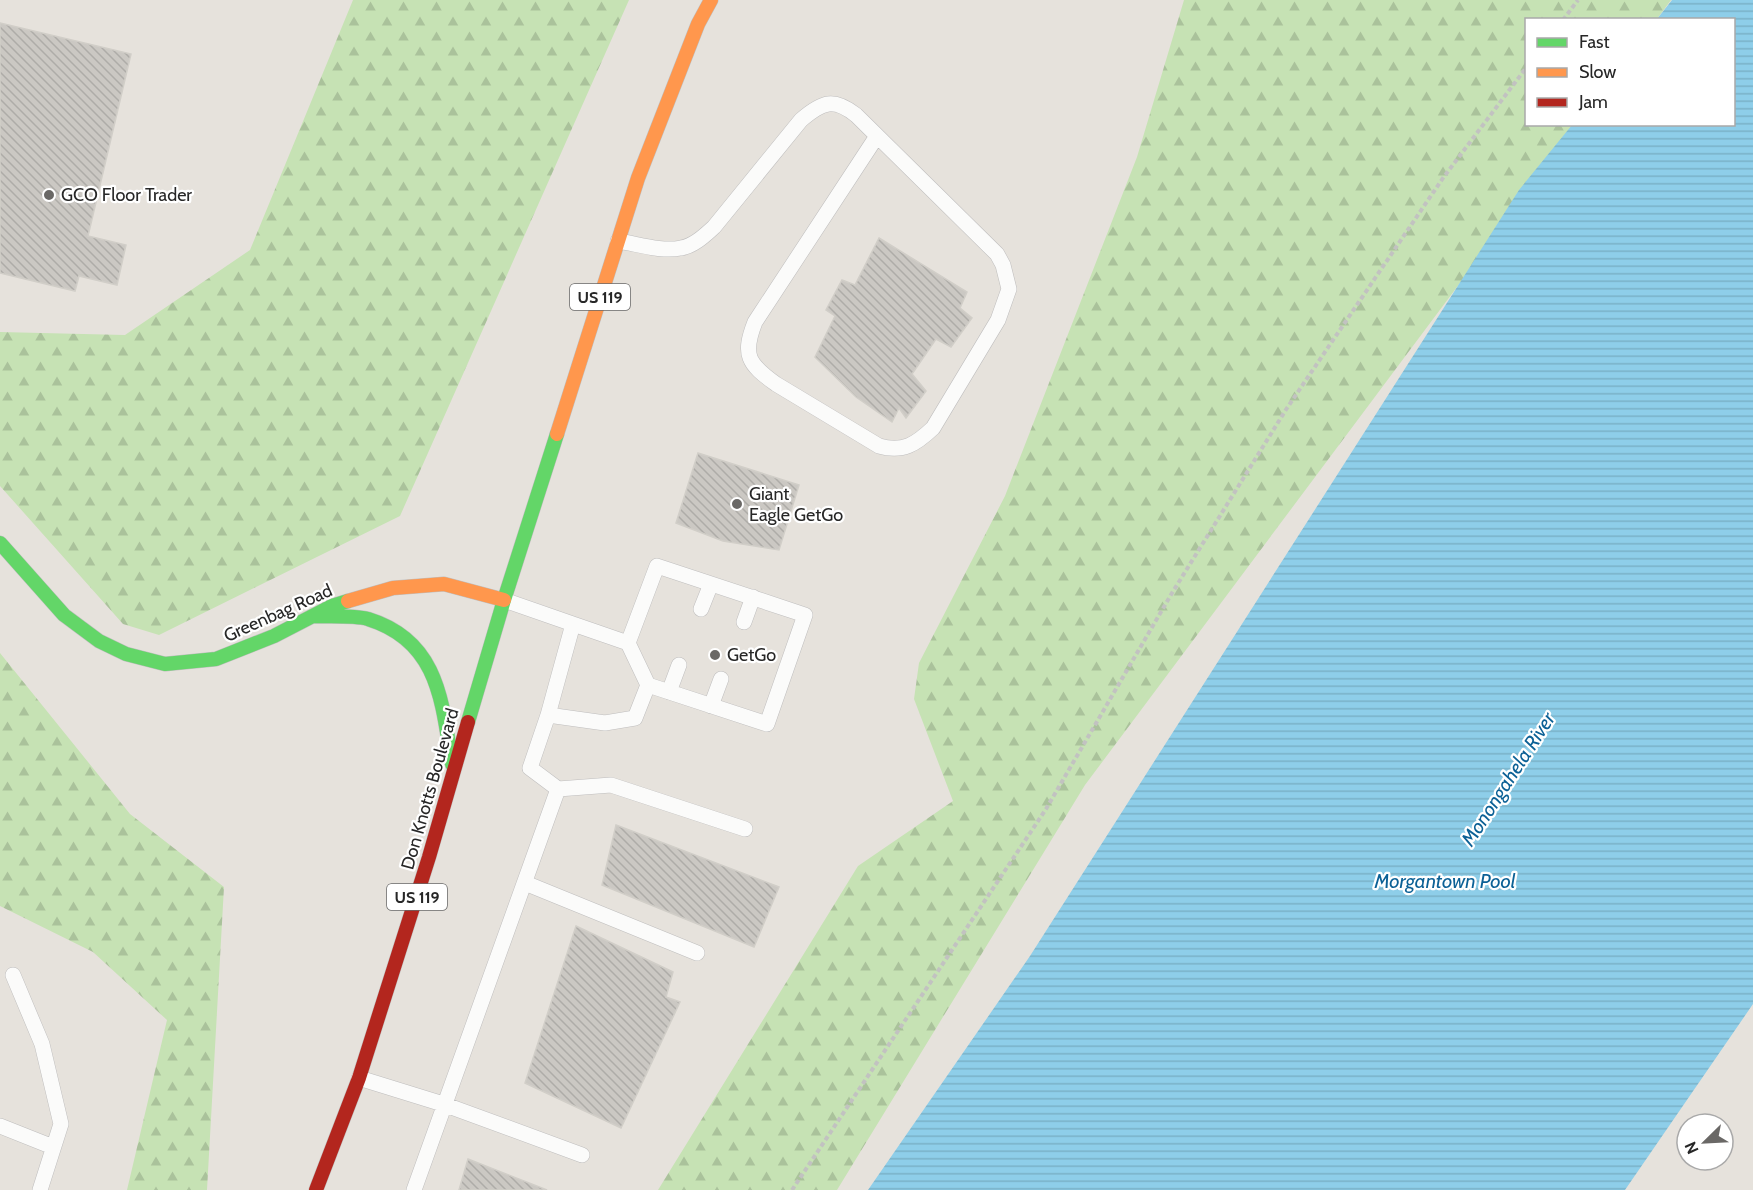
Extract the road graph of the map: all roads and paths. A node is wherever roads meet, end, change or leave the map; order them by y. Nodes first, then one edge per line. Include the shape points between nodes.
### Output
1 (711, 0) edge
2 (1578, 0) edge
3 (1564, 18) edge
4 (1525, 71) edge
5 (877, 136) junction
6 (618, 241) junction
7 (0, 543) edge
8 (711, 584) junction
9 (753, 597) junction
10 (504, 600) junction
11 (701, 609) dead end
12 (313, 616) junction
13 (744, 622) dead end
14 (573, 624) junction
15 (628, 643) junction
16 (679, 665) dead end
17 (721, 679) dead end
18 (648, 685) junction
19 (669, 692) junction
20 (711, 706) junction
21 (548, 715) junction
22 (454, 773) junction
23 (558, 789) junction
24 (745, 829) dead end
25 (525, 883) junction
26 (698, 953) dead end
27 (13, 975) dead end
28 (359, 1078) junction
29 (443, 1104) junction
30 (0, 1126) edge
31 (53, 1147) junction
32 (582, 1155) dead end
33 (40, 1190) edge
34 (316, 1190) edge
35 (414, 1190) edge
36 (792, 1190) edge

1 - 6 main road, US 119 via 638,178
2 - 3 path
4 - 36 path via 1443,178 1287,408 1172,593 1046,809
5 - 5 lane via 997,254 1009,289 998,320 933,428 919,441 892,450 870,441 760,373 751,361 747,341 755,322
5 - 6 lane via 842,105 813,109 697,242 682,248 662,248
6 - 10 main road, US 119
7 - 12 main road, Greenbag Road via 64,615 99,641 126,654 165,664 216,659
8 - 9 lane
8 - 11 lane
8 - 15 lane via 657,566
9 - 13 lane
9 - 20 lane via 805,615 767,724
10 - 12 main road, Greenbag Road via 444,584 393,588 332,606
10 - 14 lane
10 - 22 main road, Don Knotts Boulevard / US 119
12 - 22 main road via 367,619 417,648 433,674 442,704
14 - 15 lane
14 - 21 lane
15 - 18 lane
16 - 19 lane
17 - 20 lane
18 - 19 lane
18 - 21 lane via 635,718 605,723
19 - 20 lane
21 - 23 lane via 530,768
22 - 28 main road, Don Knotts Boulevard / US 119
23 - 24 lane via 611,785
23 - 25 lane
25 - 26 lane
25 - 29 lane
27 - 31 lane via 42,1044 61,1124
28 - 29 lane
28 - 34 main road, Don Knotts Boulevard / US 119
29 - 32 lane
29 - 35 lane
30 - 31 lane
31 - 33 lane

